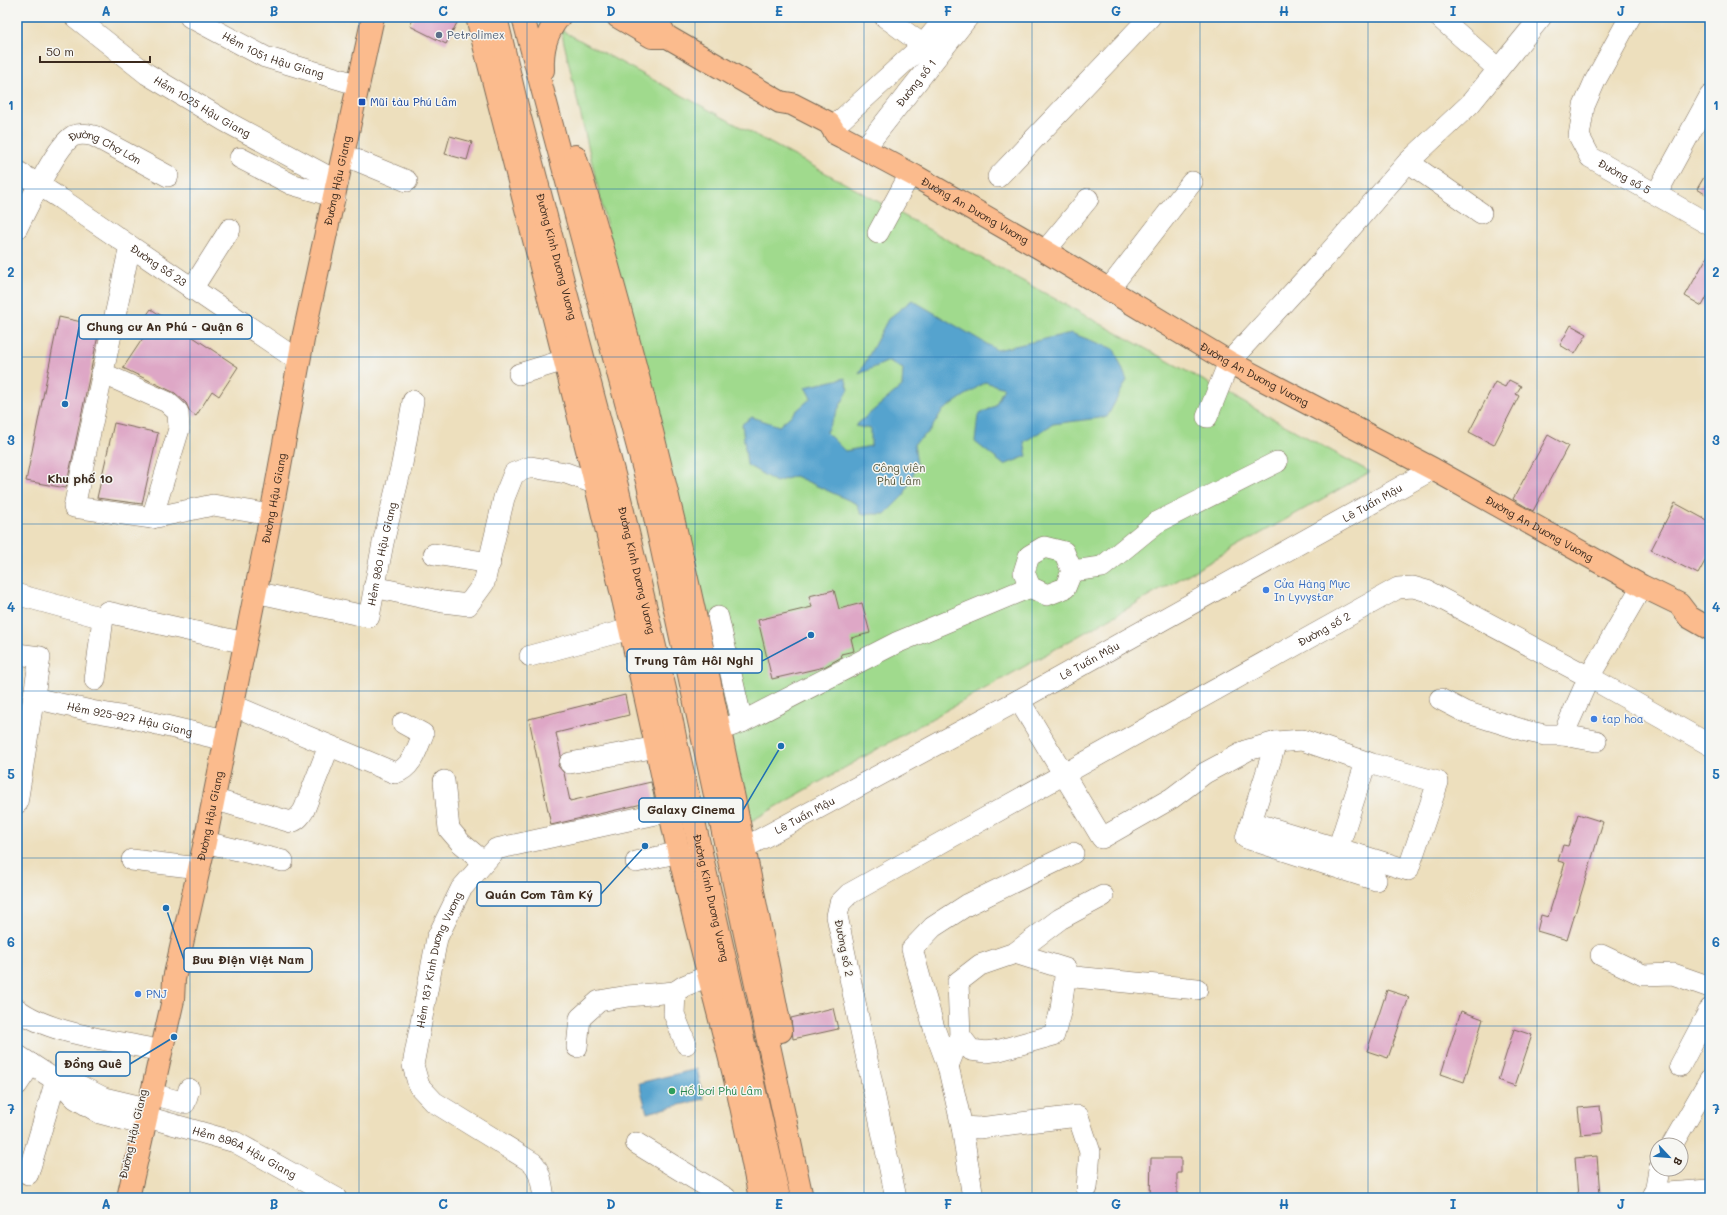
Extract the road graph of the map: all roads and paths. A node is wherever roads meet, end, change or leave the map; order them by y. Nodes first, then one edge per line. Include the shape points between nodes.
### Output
1 (75, 17) edge
2 (190, 17) edge
3 (373, 17) edge
4 (477, 17) edge
5 (496, 17) edge
6 (523, 17) edge
7 (559, 17) edge
8 (618, 17) edge
9 (647, 17) edge
10 (884, 17) edge
11 (946, 17) edge
12 (968, 17) edge
13 (1150, 17) edge
14 (1439, 17) edge
15 (1541, 17) edge
16 (1630, 17) edge
17 (666, 36) junction
18 (923, 45) junction
19 (1498, 69) junction
20 (360, 84) junction
21 (544, 95) junction
22 (1710, 96) edge
23 (838, 127) junction
24 (864, 149) junction
25 (344, 155) junction
26 (240, 158) dead end
27 (1408, 162) junction
28 (17, 172) edge
29 (910, 174) junction
30 (168, 176) dead end
31 (998, 177) dead end
32 (407, 181) dead end
33 (1192, 182) dead end
34 (38, 185) junction
35 (337, 190) junction
36 (1657, 193) junction
37 (1088, 199) dead end
38 (1481, 213) dead end
39 (1710, 225) edge
40 (17, 228) edge
41 (230, 229) dead end
42 (878, 233) dead end
43 (130, 246) junction
44 (1045, 251) junction
45 (192, 289) junction
46 (1109, 289) junction
47 (564, 360) junction
48 (299, 361) junction
49 (1229, 362) junction
50 (102, 373) junction
51 (519, 374) dead end
52 (413, 401) dead end
53 (1207, 418) dead end
54 (1277, 462) dead end
55 (1433, 469) junction
56 (596, 484) junction
57 (271, 515) junction
58 (152, 518) junction
59 (434, 554) dead end
60 (490, 563) junction
61 (1072, 571) junction
62 (1642, 586) junction
63 (374, 587) junction
64 (1030, 588) junction
65 (255, 592) junction
66 (19, 595) dead end
67 (1679, 604) junction
68 (1710, 613) edge
69 (718, 616) dead end
70 (103, 618) junction
71 (1710, 629) edge
72 (630, 630) junction
73 (245, 643) junction
74 (17, 654) edge
75 (530, 656) dead end
76 (1589, 678) junction
77 (95, 680) dead end
78 (34, 698) junction
79 (1440, 699) dead end
80 (1019, 700) junction
81 (232, 705) junction
82 (742, 722) junction
83 (403, 723) dead end
84 (711, 733) junction
85 (1563, 735) junction
86 (225, 740) junction
87 (1596, 741) dead end
88 (1276, 742) junction
89 (666, 745) junction
90 (1710, 745) edge
91 (329, 746) junction
92 (1366, 762) junction
93 (570, 763) dead end
94 (1064, 774) junction
95 (444, 781) dead end
96 (213, 799) junction
97 (17, 803) edge
98 (670, 811) junction
99 (1251, 822) junction
100 (205, 842) junction
101 (1338, 849) junction
102 (680, 852) junction
103 (736, 852) junction
104 (1073, 853) dead end
105 (132, 860) dead end
106 (284, 860) dead end
107 (484, 862) junction
108 (636, 862) dead end
109 (199, 868) junction
110 (1376, 880) dead end
111 (1103, 896) dead end
112 (1015, 953) junction
113 (1601, 955) dead end
114 (708, 976) junction
115 (1064, 976) junction
116 (174, 979) junction
117 (1710, 987) edge
118 (1197, 989) dead end
119 (675, 992) junction
120 (17, 1009) edge
121 (1710, 1009) edge
122 (960, 1036) junction
123 (686, 1044) dead end
124 (577, 1047) dead end
125 (152, 1049) junction
126 (24, 1060) edge
127 (948, 1066) junction
128 (1680, 1066) dead end
129 (1710, 1079) edge
130 (60, 1082) junction
131 (17, 1085) edge
132 (189, 1089) dead end
133 (143, 1110) junction
134 (962, 1127) junction
135 (1677, 1137) edge
136 (636, 1143) dead end
137 (28, 1174) dead end
138 (1658, 1177) edge
139 (1088, 1188) dead end
140 (1710, 1190) edge
141 (1654, 1196) edge
142 (119, 1198) edge
143 (128, 1198) edge
144 (336, 1198) edge
145 (544, 1198) edge
146 (726, 1198) edge
147 (760, 1198) edge
148 (779, 1198) edge
149 (802, 1198) edge
150 (817, 1198) edge
151 (896, 1198) edge
152 (973, 1198) edge

1 - 35 street, Hẻm 1025 Hậu Giang via 147,74
2 - 20 street, Hẻm 1051 Hậu Giang via 265,57
3 - 20 main road, Đường Hậu Giang
4 - 47 main road, Đường Kinh Dương Vương
5 - 89 main road, Đường Kinh Dương Vương via 617,486 668,702
6 - 21 main road
7 - 21 main road via 548,35 542,54
8 - 17 main road, Đường An Dương Vương via 652,37
9 - 17 main road, Đường An Dương Vương via 659,24
10 - 18 street
11 - 18 street
12 - 24 street, Đường số 1
13 - 31 street
14 - 19 street
15 - 19 street
16 - 36 street, Đường số 5 via 1584,106 1579,136 1590,157
17 - 23 main road, Đường An Dương Vương via 780,102 792,104
18 - 23 street
19 - 27 street via 1470,104
20 - 25 main road, Đường Hậu Giang
21 - 84 main road
22 - 36 street
23 - 24 main road, Đường An Dương Vương
24 - 29 main road, Đường An Dương Vương
25 - 32 street
25 - 35 main road, Đường Hậu Giang
26 - 35 street via 291,184
27 - 38 street
27 - 49 street
28 - 34 street, Đường Số 23
29 - 42 street
29 - 44 main road, Đường An Dương Vương
30 - 34 street, Đường Chợ Lớn via 94,136 81,134 68,140
33 - 46 street
34 - 40 street, Đường Chợ Lớn
34 - 43 street, Đường Số 23
35 - 48 main road, Đường Hậu Giang
36 - 39 street, Đường số 5
37 - 44 street
41 - 45 street
43 - 45 street, Đường Số 23
43 - 50 street
44 - 46 main road, Đường An Dương Vương
45 - 48 street, Đường Số 23
46 - 49 main road, Đường An Dương Vương
47 - 51 street
47 - 56 main road, Đường Kinh Dương Vương
48 - 57 main road, Đường Hậu Giang
49 - 53 street
49 - 55 main road, Đường An Dương Vương
50 - 58 street via 167,402 178,412 179,429
50 - 58 street via 74,507
52 - 63 street, Hẻm 980 Hậu Giang via 402,464
54 - 61 street via 1156,523 1102,567
55 - 62 main road, Đường An Dương Vương
55 - 80 street, Lê Tuấn Mậu
56 - 60 street via 566,473 530,467 514,473 504,498
56 - 72 main road, Đường Kinh Dương Vương
57 - 58 street via 213,505
57 - 65 main road, Đường Hậu Giang
59 - 60 street
60 - 63 street via 484,583 468,605
61 - 64 street via 1065,588 1048,595
61 - 64 street via 1064,552 1044,547 1030,556 1024,572
62 - 67 main road, Đường An Dương Vương
62 - 76 street
63 - 65 street, Hẻm 980 Hậu Giang via 369,617
64 - 82 street via 896,642
65 - 73 main road, Đường Hậu Giang
66 - 70 street
67 - 68 main road, Đường An Dương Vương via 1696,605
67 - 71 main road, Đường An Dương Vương via 1689,617
69 - 82 street
70 - 73 street via 107,612
70 - 77 street
72 - 75 street
72 - 89 main road, Đường Kinh Dương Vương
73 - 81 main road, Đường Hậu Giang
74 - 78 street via 40,657
76 - 85 street
76 - 90 street, Đường số 2
76 - 94 street, Đường số 2 via 1427,592 1414,587 1398,588
78 - 86 street, Hẻm 925-927 Hậu Giang
78 - 97 street
79 - 85 street via 1481,718 1545,735
80 - 94 street
80 - 103 street, Lê Tuấn Mậu
81 - 86 main road, Đường Hậu Giang
81 - 91 street
82 - 84 street
83 - 91 street via 423,734 411,761 399,772 395,773
84 - 89 main road
84 - 103 main road
85 - 87 street
86 - 96 main road, Đường Hậu Giang
88 - 92 street via 1302,740
88 - 94 street via 1248,750 1204,773 1172,798 1102,838
88 - 99 street
89 - 93 street
89 - 98 main road, Đường Kinh Dương Vương
89 - 148 main road, Đường Kinh Dương Vương
91 - 96 street via 304,810 295,821 291,822
92 - 101 street
92 - 101 street via 1438,782 1408,870
94 - 151 street, Đường số 2 via 849,894 840,903 837,916
95 - 107 street via 449,829
96 - 100 main road, Đường Hậu Giang
98 - 102 main road, Đường Kinh Dương Vương
98 - 107 street, Hẻm 187 Kinh Dương Vương via 496,849
99 - 101 street
99 - 110 street via 1246,838
100 - 106 street
100 - 109 main road, Đường Hậu Giang
102 - 108 street
102 - 114 main road, Đường Kinh Dương Vương
103 - 149 main road
103 - 150 main road
104 - 127 street via 967,905 933,927 912,950 934,1028
105 - 109 street
107 - 145 street, Hẻm 187 Kinh Dương Vương via 461,889 437,938 413,1065 420,1086 434,1102 533,1163 540,1175
109 - 116 main road, Đường Hậu Giang
111 - 112 street via 1060,919
112 - 115 street via 1066,969
112 - 122 street via 980,965 958,982
113 - 117 street via 1642,975 1673,974
114 - 119 street
114 - 147 main road, Đường Kinh Dương Vương via 736,1081
115 - 118 street
115 - 122 street via 1061,1009 1054,1035 986,1052 971,1050
116 - 125 main road, Đường Hậu Giang via 164,998
116 - 133 main road, Đường Hậu Giang via 173,1000
119 - 123 street via 674,1014
119 - 124 street via 599,1001 580,1018
120 - 125 street via 28,1018 50,1027
121 - 128 street
122 - 127 street
125 - 133 main road, Đường Hậu Giang
126 - 130 street
126 - 131 street
127 - 134 street
129 - 135 street
130 - 133 street via 80,1086 104,1098
130 - 137 street
132 - 133 street via 185,1103
133 - 142 main road, Đường Hậu Giang
133 - 143 main road, Đường Hậu Giang
133 - 144 street, Hẻm 896A Hậu Giang via 235,1142
134 - 139 street via 979,1128 1078,1116 1090,1152
134 - 152 street
136 - 146 street
138 - 141 street
140 - 141 street

